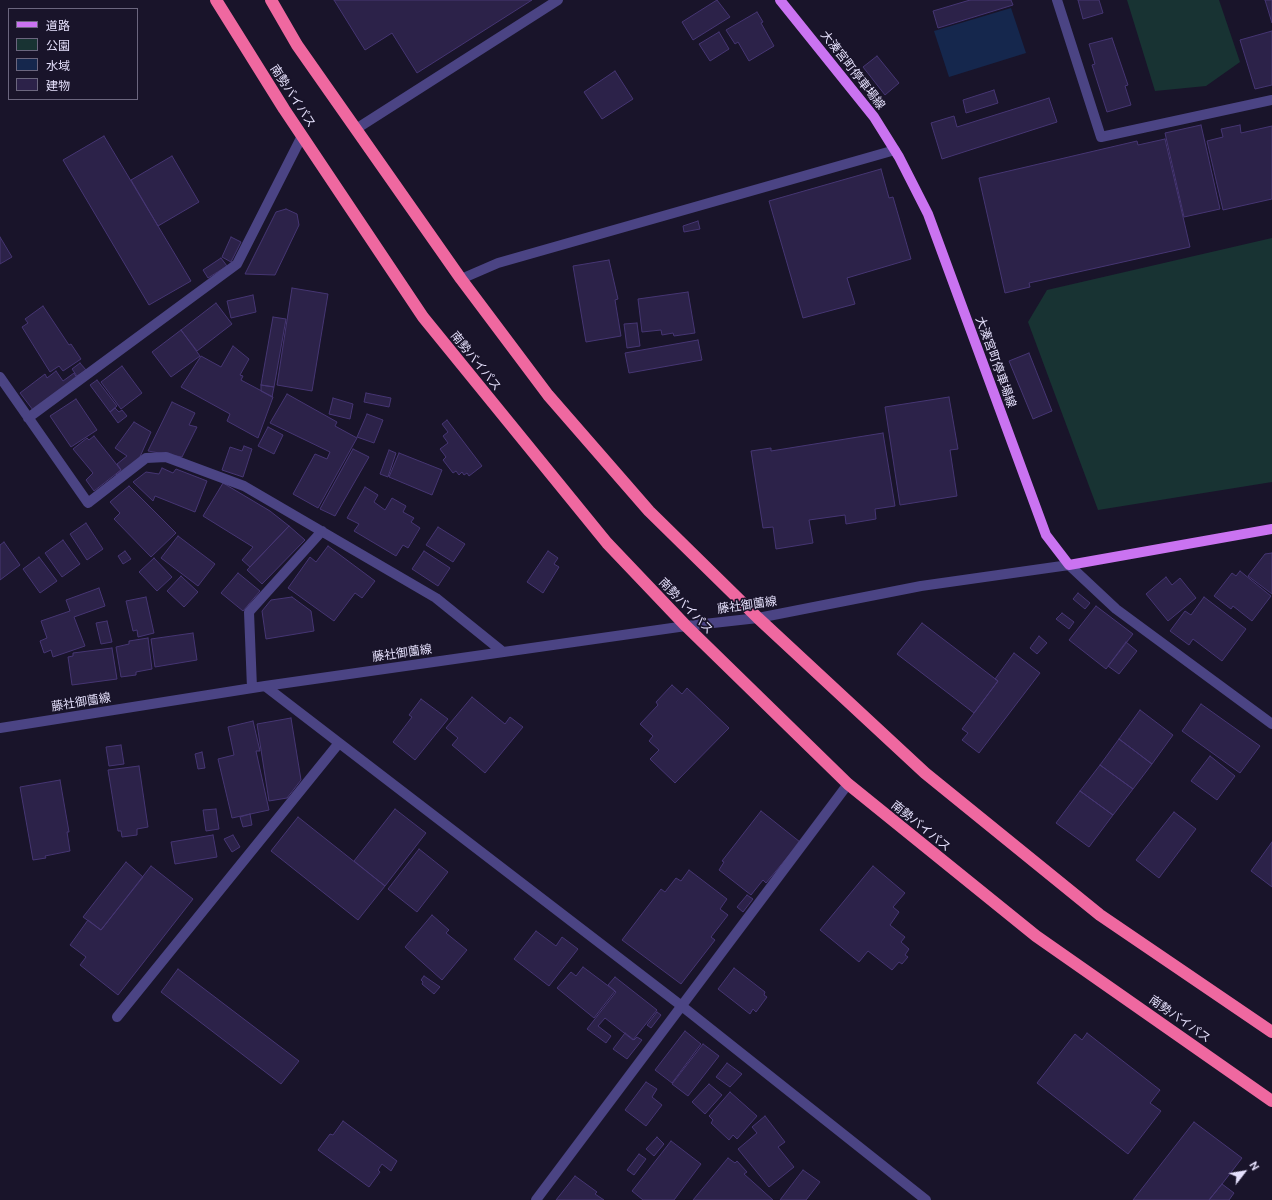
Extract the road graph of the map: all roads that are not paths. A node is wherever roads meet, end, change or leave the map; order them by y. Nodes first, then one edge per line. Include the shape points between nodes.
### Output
1 (216, 0) edge
2 (271, 0) edge
3 (558, 0) edge
4 (780, 0) edge
5 (1057, 0) edge
6 (1272, 100) edge
7 (356, 129) junction
8 (302, 136) junction
9 (895, 150) junction
10 (461, 279) junction
11 (0, 377) edge
12 (28, 418) junction
13 (1272, 529) edge
14 (322, 531) junction
15 (1069, 565) junction
16 (758, 618) junction
17 (686, 626) junction
18 (503, 652) junction
19 (264, 686) junction
20 (252, 688) junction
21 (1272, 724) edge
22 (0, 728) edge
23 (339, 743) junction
24 (848, 784) junction
25 (683, 1007) junction
26 (117, 1016) dead end
27 (1272, 1032) edge
28 (1272, 1101) edge
29 (924, 1199) edge
30 (536, 1200) edge

1 - 8 highway, 南勢バイパス
2 - 7 highway via 297,45
3 - 7 street
4 - 9 main road, 大湊宮町停車場線 via 874,117
5 - 6 street via 1102,136
7 - 10 highway
8 - 12 street via 237,264
8 - 17 highway, 南勢バイパス via 423,317 607,544
9 - 10 street via 498,263
9 - 15 main road, 大湊宮町停車場線 via 928,214 1046,535
10 - 16 highway via 548,394 644,505
11 - 12 street
12 - 14 street via 88,503 146,458 166,457 244,486
13 - 15 main road
14 - 18 street via 436,598
14 - 20 street via 249,612
15 - 16 street, 藤社御薗線 via 921,586
15 - 21 street via 1116,609
16 - 17 street, 藤社御薗線
16 - 27 highway via 925,773 1100,915
17 - 18 street, 藤社御薗線
17 - 24 highway, 南勢バイパス
18 - 19 street, 藤社御薗線
19 - 20 street, 藤社御薗線
19 - 23 street
20 - 22 street, 藤社御薗線
23 - 25 street
23 - 26 street
24 - 25 street
24 - 28 highway, 南勢バイパス via 1036,936
25 - 29 street
25 - 30 street

